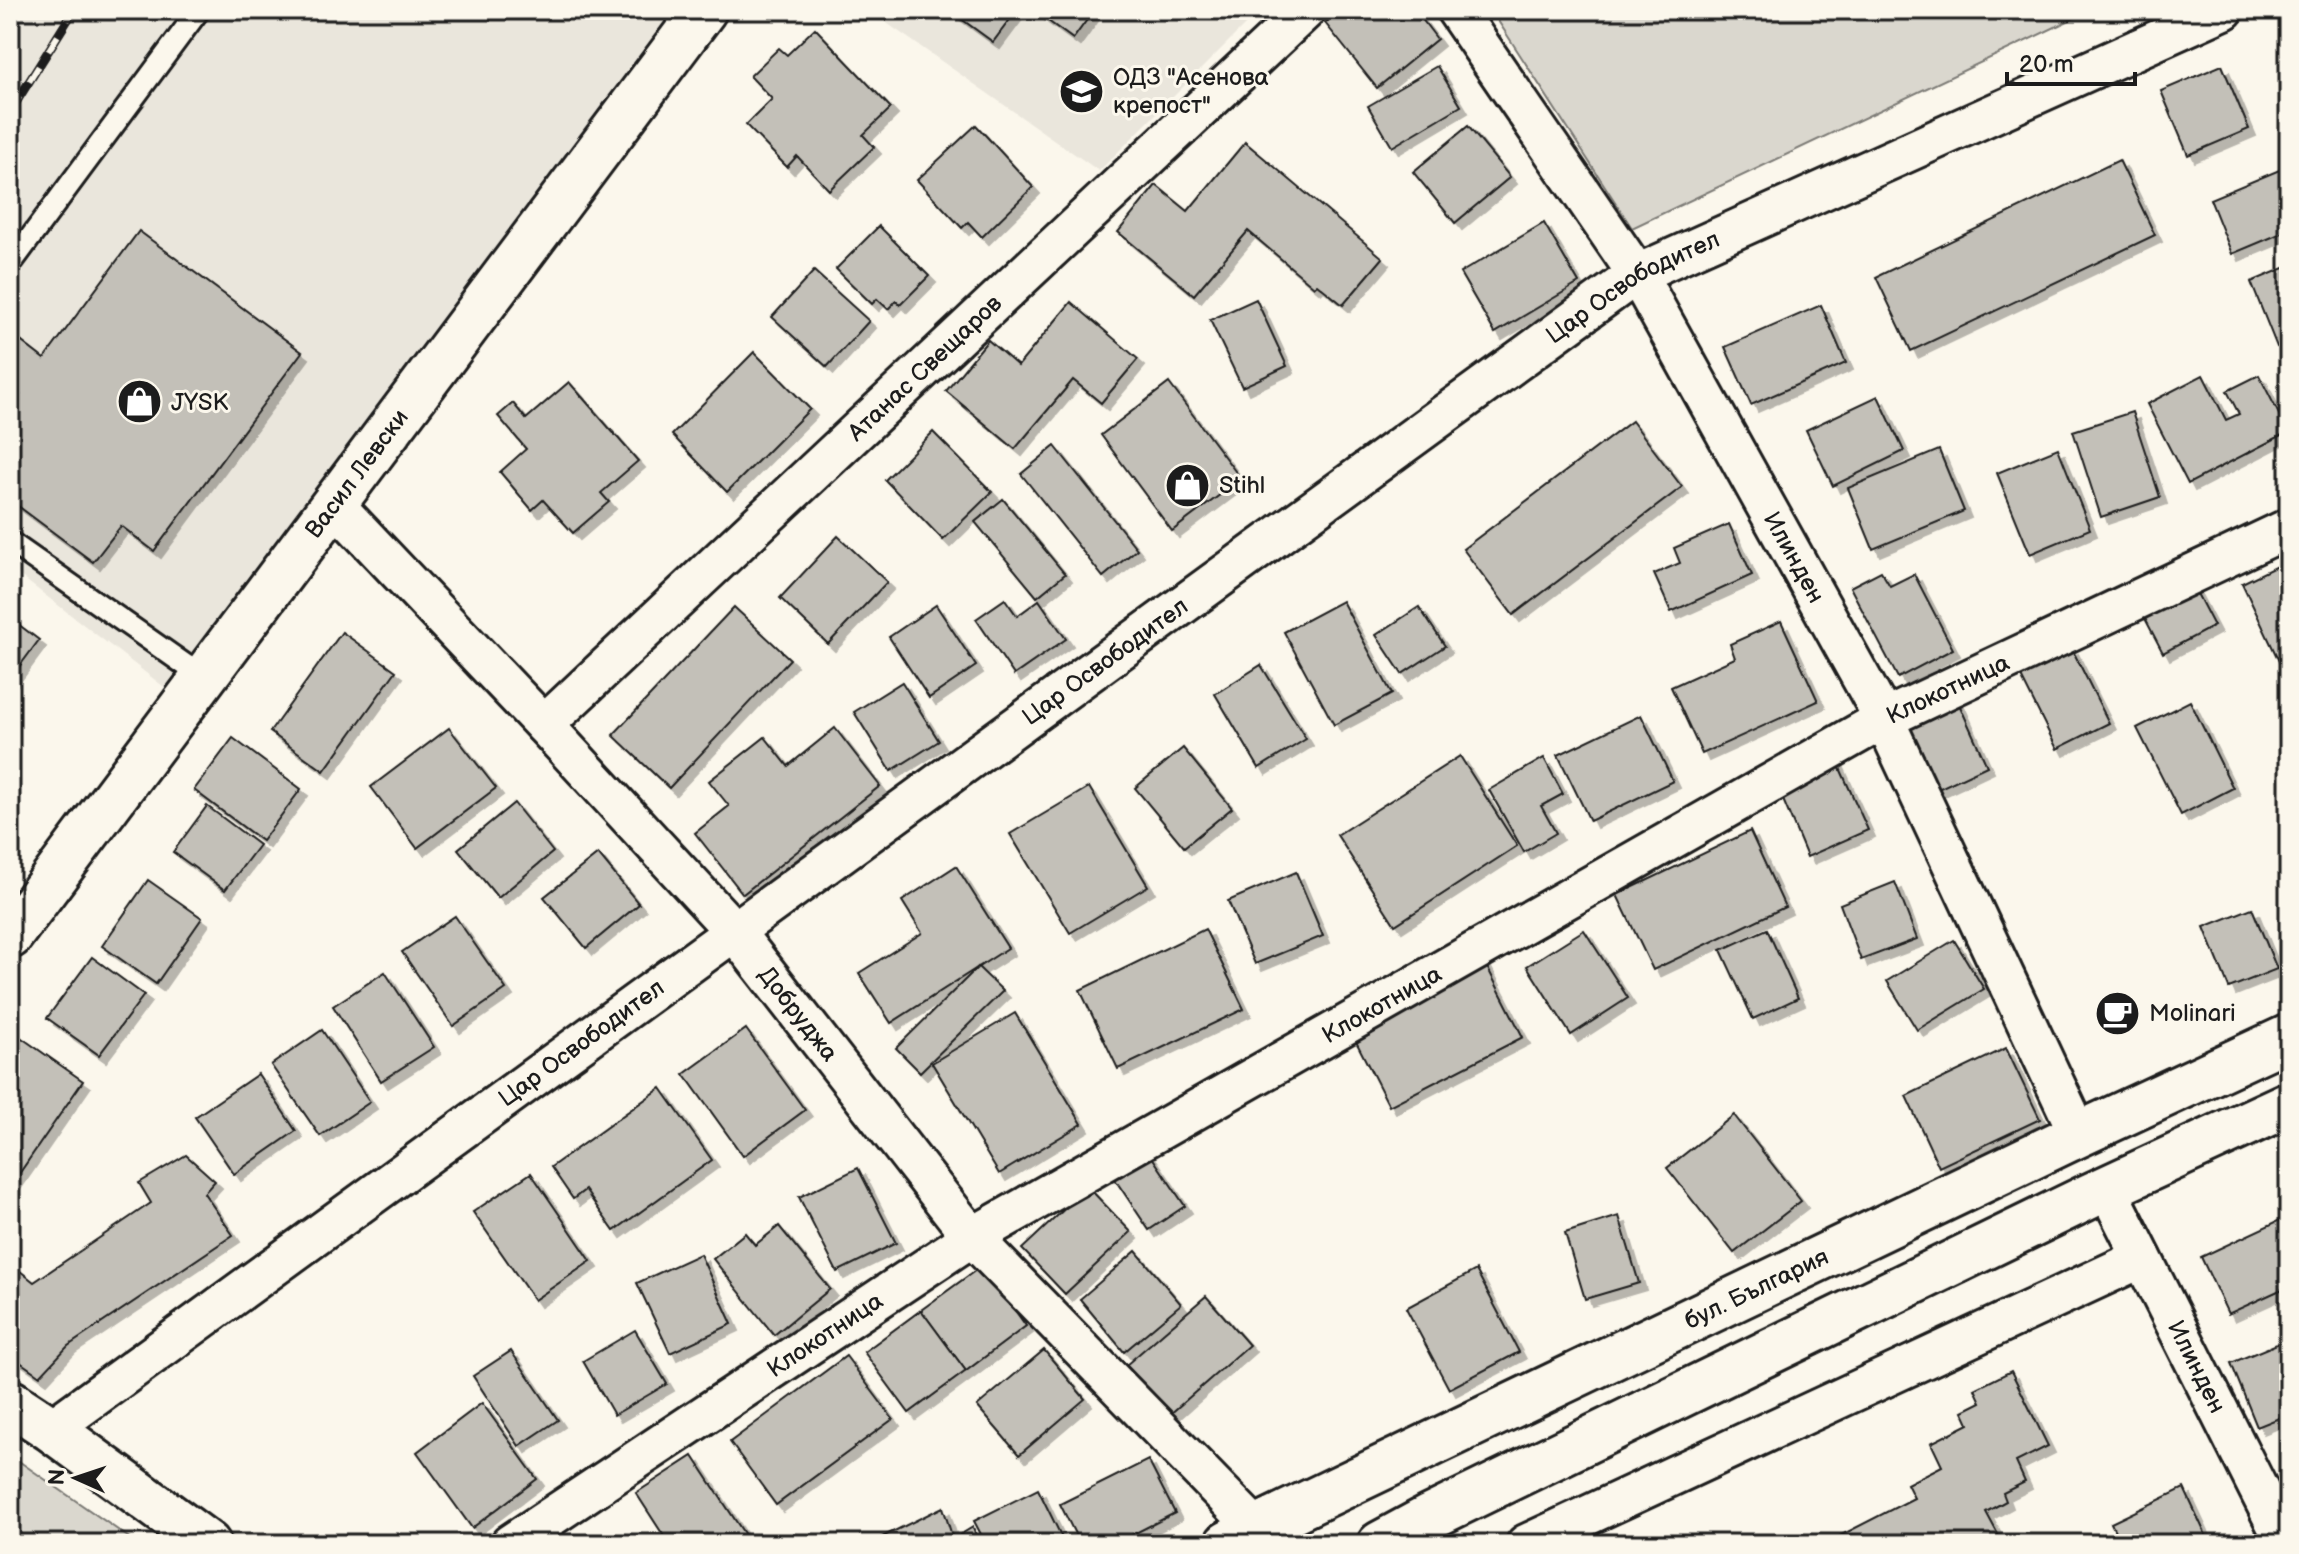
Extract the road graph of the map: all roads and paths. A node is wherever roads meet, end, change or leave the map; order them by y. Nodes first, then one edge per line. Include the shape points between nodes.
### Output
1 (199, 10) edge
2 (704, 10) edge
3 (1306, 10) edge
4 (1456, 10) edge
5 (2224, 10) edge
6 (10, 265) edge
7 (1637, 274) junction
8 (334, 504) junction
9 (2289, 528) edge
10 (10, 542) edge
11 (204, 678) junction
12 (1884, 719) junction
13 (544, 725) junction
14 (734, 931) junction
15 (10, 936) edge
16 (2289, 1037) edge
17 (2289, 1104) edge
18 (2079, 1135) junction
19 (2107, 1188) junction
20 (972, 1237) junction
21 (2142, 1258) junction
22 (10, 1402) edge
23 (51, 1429) junction
24 (1435, 1531) edge
25 (1242, 1536) edge
26 (208, 1544) edge
27 (510, 1544) edge
28 (1380, 1544) edge
29 (1526, 1544) edge
30 (2286, 1544) edge

1 - 6 lane
2 - 8 main road, Васил Левски
3 - 13 street, Атанас Свещаров
4 - 7 street, Илинден
5 - 7 street, Цар Освободител
7 - 12 street, Илинден
7 - 14 street, Цар Освободител
8 - 11 main road, Васил Левски
8 - 13 street, Добруджа
9 - 12 street, Клокотница
10 - 11 lane
11 - 15 main road, Васил Левски
12 - 18 street, Илинден
12 - 20 street, Клокотница
13 - 14 street, Добруджа
14 - 20 street, Добруджа
14 - 23 street, Цар Освободител
16 - 18 main road, бул. България
17 - 19 main road
18 - 25 main road, бул. България
19 - 21 street, Илинден
19 - 24 main road
20 - 25 street, Добруджа
20 - 27 street, Клокотница
21 - 29 street
21 - 30 street, Илинден
22 - 23 main road
23 - 26 main road
24 - 28 main road

